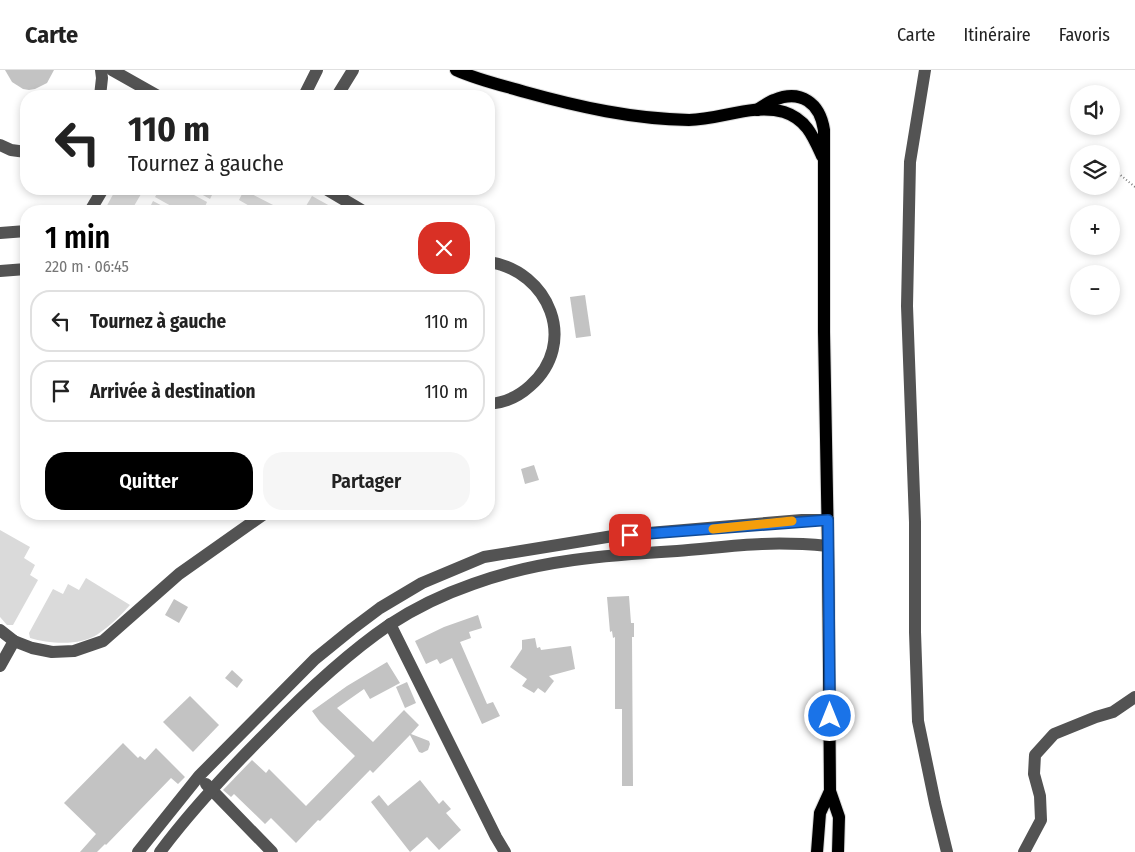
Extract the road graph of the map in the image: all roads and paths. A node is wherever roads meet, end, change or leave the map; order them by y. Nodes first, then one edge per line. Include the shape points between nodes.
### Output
1 (101, 70) edge
2 (112, 70) edge
3 (317, 70) edge
4 (353, 70) edge
5 (456, 70) edge
6 (926, 70) edge
7 (101, 90) edge
8 (147, 90) edge
9 (307, 90) edge
10 (341, 90) edge
11 (757, 110) junction
12 (0, 145) edge
13 (20, 151) edge
14 (824, 158) junction
15 (1120, 174) edge
16 (1135, 187) edge
17 (336, 195) edge
18 (353, 205) edge
19 (20, 231) edge
20 (0, 233) edge
21 (495, 263) edge
22 (20, 269) edge
23 (0, 271) edge
24 (495, 403) edge
25 (256, 520) edge
26 (828, 520) junction
27 (828, 546) junction
28 (390, 624) junction
29 (0, 630) edge
30 (14, 641) junction
31 (0, 666) edge
32 (1135, 697) edge
33 (199, 776) junction
34 (211, 789) junction
35 (830, 791) junction
36 (138, 852) edge
37 (160, 852) edge
38 (272, 852) edge
39 (505, 852) edge
40 (817, 852) edge
41 (838, 852) edge
42 (947, 852) edge
43 (1024, 852) edge

1 - 7 street
2 - 8 street
3 - 9 street
4 - 10 street
5 - 11 main road via 473,78 546,98 618,114 691,120
6 - 42 street via 910,162 907,306 915,522 915,632 918,721
11 - 14 main road via 782,112 802,121
11 - 14 main road via 786,96 799,97 811,103 822,119
12 - 13 street
14 - 26 main road
15 - 16 path
17 - 18 street
19 - 20 street
21 - 24 street via 516,270 541,292 552,315 554,330 551,356 537,380 523,393
22 - 23 street
25 - 30 street via 179,574 103,641 74,651 52,652
26 - 27 main road
26 - 33 street via 613,536 484,557 422,583 352,629 315,659
27 - 28 street via 762,544 616,555 544,565 475,583 434,600
27 - 35 main road
28 - 34 street via 295,704
28 - 39 street
29 - 30 street
30 - 31 street
32 - 43 street via 1114,712 1054,734 1035,755 1034,774 1040,796 1041,820
33 - 34 street
33 - 36 street
34 - 37 street
34 - 38 street
35 - 40 main road via 820,813
35 - 41 main road via 839,817

